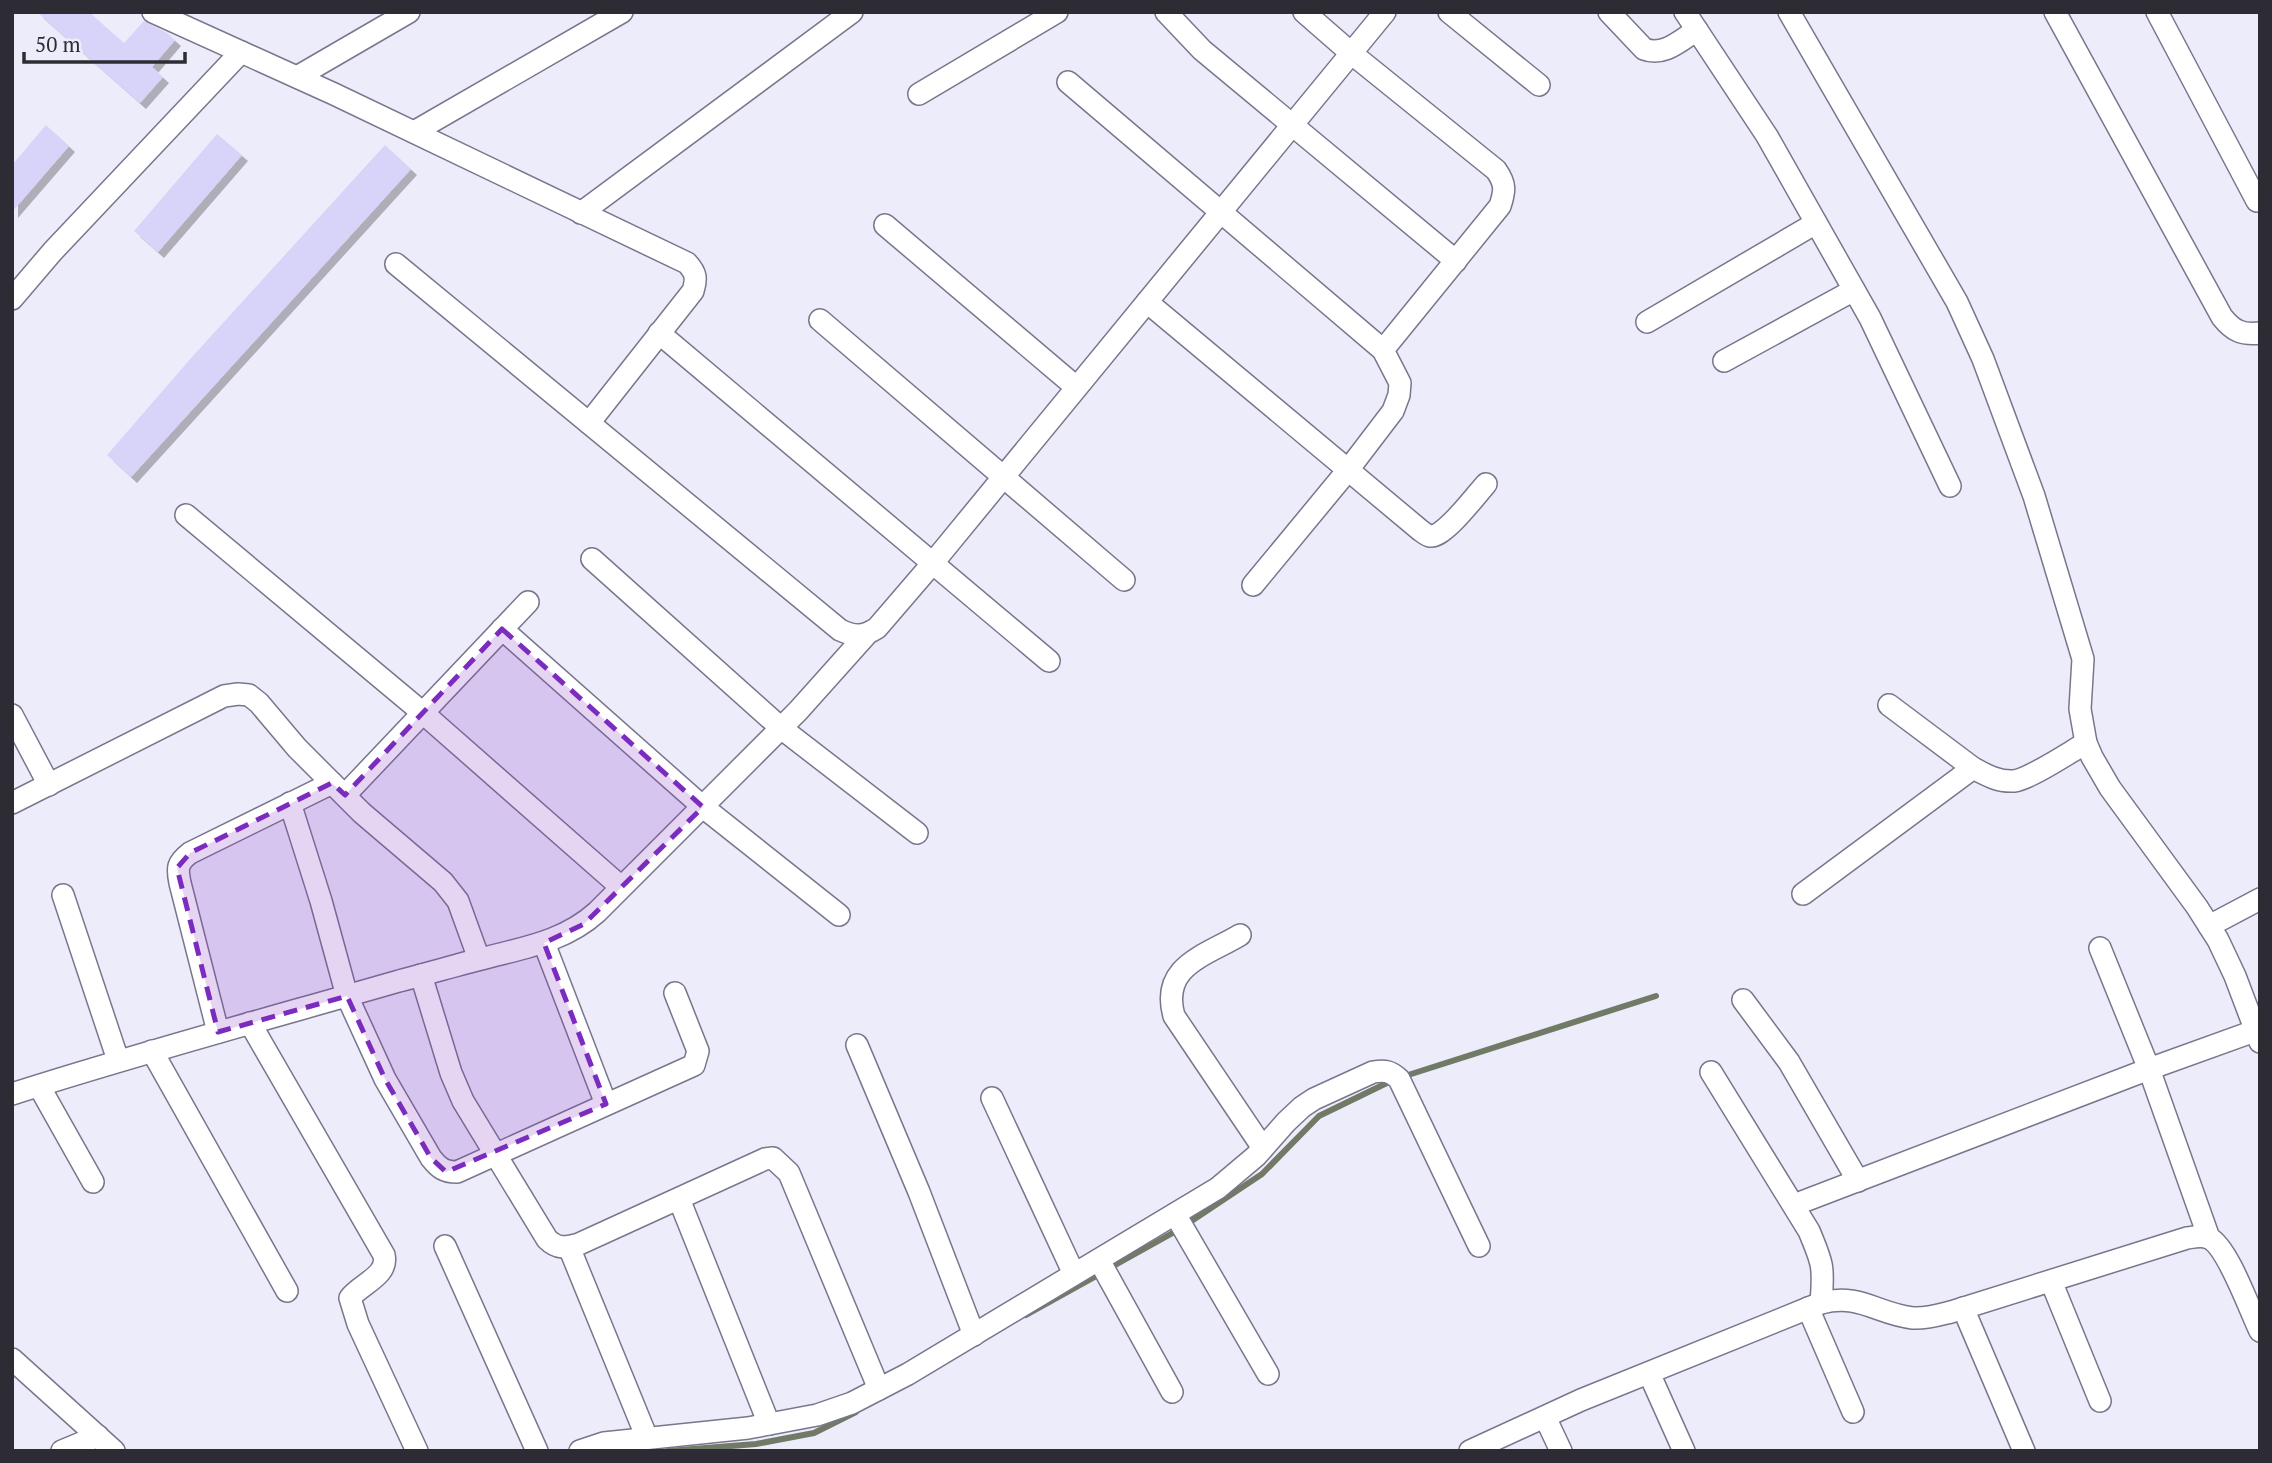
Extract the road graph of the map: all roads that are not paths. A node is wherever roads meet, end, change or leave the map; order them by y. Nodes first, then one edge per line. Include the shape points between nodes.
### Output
1 (153, 12) edge
2 (410, 12) edge
3 (622, 12) edge
4 (852, 12) edge
5 (1056, 12) edge
6 (1166, 12) edge
7 (1304, 12) edge
8 (1385, 12) edge
9 (1449, 12) edge
10 (1609, 12) edge
11 (1685, 12) edge
12 (1790, 12) edge
13 (2055, 12) edge
14 (2157, 12) edge
15 (1698, 30) junction
16 (241, 52) junction
17 (1351, 54) junction
18 (298, 77) junction
19 (1068, 82) dead end
20 (1539, 85) dead end
21 (919, 94) dead end
22 (1292, 126) junction
23 (414, 132) junction
24 (2256, 201) dead end
25 (1221, 211) junction
26 (582, 213) junction
27 (1816, 223) junction
28 (885, 225) dead end
29 (1455, 261) junction
30 (396, 264) dead end
31 (1854, 290) junction
32 (12, 299) edge
33 (1147, 302) junction
34 (820, 320) dead end
35 (1647, 322) dead end
36 (659, 333) junction
37 (2260, 333) edge
38 (1383, 350) junction
39 (1724, 361) dead end
40 (1076, 387) junction
41 (589, 423) junction
42 (1348, 470) junction
43 (1004, 475) junction
44 (1486, 484) dead end
45 (1951, 486) dead end
46 (186, 515) dead end
47 (592, 559) dead end
48 (932, 564) junction
49 (1125, 580) dead end
50 (1253, 585) dead end
51 (528, 602) dead end
52 (502, 629) junction
53 (866, 635) junction
54 (1049, 661) dead end
55 (1889, 705) dead end
56 (423, 713) junction
57 (12, 715) edge
58 (781, 728) junction
59 (2086, 743) junction
60 (1973, 768) junction
61 (49, 785) junction
62 (338, 789) junction
63 (12, 803) edge
64 (290, 803) junction
65 (703, 807) junction
66 (917, 833) dead end
67 (621, 887) junction
68 (1803, 894) dead end
69 (63, 895) dead end
70 (2260, 899) edge
71 (839, 915) dead end
72 (2208, 926) junction
73 (1240, 935) dead end
74 (544, 943) junction
75 (2100, 948) dead end
76 (479, 959) junction
77 (421, 975) junction
78 (674, 993) dead end
79 (347, 996) junction
80 (1743, 1000) dead end
81 (250, 1023) junction
82 (218, 1032) junction
83 (2258, 1034) edge
84 (857, 1045) dead end
85 (152, 1051) junction
86 (118, 1060) junction
87 (2149, 1069) junction
88 (1711, 1072) dead end
89 (39, 1086) junction
90 (12, 1094) edge
91 (992, 1098) dead end
92 (606, 1104) junction
93 (1263, 1148) junction
94 (495, 1155) junction
95 (1858, 1181) junction
96 (93, 1182) dead end
97 (679, 1199) junction
98 (1794, 1205) junction
99 (1175, 1214) junction
100 (2209, 1238) junction
101 (445, 1246) dead end
102 (1479, 1246) dead end
103 (569, 1247) junction
104 (1099, 1259) junction
105 (1074, 1274) junction
106 (2051, 1281) junction
107 (287, 1291) dead end
108 (1815, 1305) junction
109 (1964, 1308) junction
110 (2260, 1331) edge
111 (974, 1335) junction
112 (12, 1359) edge
113 (1649, 1373) junction
114 (1269, 1374) dead end
115 (879, 1389) junction
116 (1172, 1392) dead end
117 (2100, 1401) dead end
118 (1853, 1412) dead end
119 (1545, 1416) junction
120 (769, 1424) junction
121 (647, 1438) junction
122 (106, 1444) edge
123 (62, 1451) edge
124 (417, 1451) edge
125 (537, 1451) edge
126 (580, 1451) edge
127 (1470, 1451) edge
128 (1561, 1451) edge
129 (1684, 1451) edge
130 (2024, 1451) edge

1 - 16 street
2 - 18 street
3 - 23 street
4 - 26 street
5 - 21 street
6 - 22 street via 1202,50
7 - 17 street
8 - 17 street
9 - 20 street
10 - 15 street via 1652,52 1669,48
11 - 15 street
12 - 59 street via 1957,302 1983,359 2034,496 2083,659 2080,709
13 - 37 street via 2222,317 2241,333
14 - 24 street
15 - 27 street via 1767,136
16 - 18 street
16 - 32 street
17 - 22 street
17 - 29 street via 1504,181 1500,206
18 - 23 street
19 - 25 street
22 - 25 street
22 - 29 street
23 - 26 street
25 - 33 street
25 - 38 street
26 - 36 street via 687,263 695,272 693,291
27 - 31 street
27 - 35 street
28 - 40 street
29 - 38 street
30 - 41 street
31 - 39 street
31 - 45 street
33 - 40 street
33 - 42 street
34 - 43 street
36 - 41 street
36 - 48 street
38 - 42 street via 1400,383 1399,395 1393,411
40 - 43 street
41 - 53 street via 841,630 852,636
42 - 44 street via 1430,536 1448,526
42 - 50 street
43 - 48 street
43 - 49 street
46 - 56 street
47 - 58 street
48 - 53 street
48 - 54 street
51 - 52 street
52 - 56 street
52 - 65 street
53 - 58 street
55 - 60 street
56 - 62 street
56 - 67 street
57 - 61 street
58 - 65 street
58 - 66 street
59 - 60 street via 2016,781 1987,777
59 - 72 street via 2110,788
60 - 68 street
61 - 62 street via 224,696 238,694 259,703
61 - 63 street
62 - 64 street
62 - 76 street via 443,882 458,901
64 - 79 street
64 - 82 street via 190,853 177,868
65 - 67 street
65 - 71 street
67 - 74 street via 584,923
69 - 86 street
70 - 72 street
72 - 83 street
73 - 93 street via 1185,967 1176,976 1170,1002 1174,1016
74 - 76 street
74 - 92 street
75 - 87 street
76 - 77 street
77 - 79 street
77 - 94 street via 463,1101
78 - 92 street via 698,1051 694,1065
79 - 81 street
79 - 94 street via 385,1079 438,1168 457,1172
80 - 95 street via 1789,1062
81 - 82 street
81 - 124 street via 383,1255 383,1271 350,1298
82 - 85 street
83 - 87 street
84 - 111 street
85 - 86 street
85 - 107 street
86 - 89 street
87 - 95 street
87 - 100 street
88 - 98 street
89 - 90 street
89 - 96 street
91 - 105 street
92 - 94 street
93 - 99 street via 1218,1188
93 - 102 street via 1314,1099 1373,1072 1391,1072 1399,1079
94 - 103 street via 547,1238 554,1246
95 - 98 street
97 - 103 street
97 - 115 street via 765,1158 780,1163 789,1174
97 - 120 street
98 - 108 street via 1824,1271
99 - 104 street
99 - 114 street
100 - 106 street via 2187,1238
100 - 110 street via 2226,1258
101 - 125 street
103 - 121 street
104 - 105 street
104 - 116 street
105 - 111 street
106 - 109 street
106 - 117 street
108 - 109 street via 1848,1299 1914,1318
108 - 113 street
108 - 118 street
109 - 130 street
111 - 115 street
112 - 122 street
113 - 119 street
113 - 129 street
115 - 120 street via 817,1415
119 - 127 street
119 - 128 street
120 - 121 street
121 - 126 street
122 - 123 street

